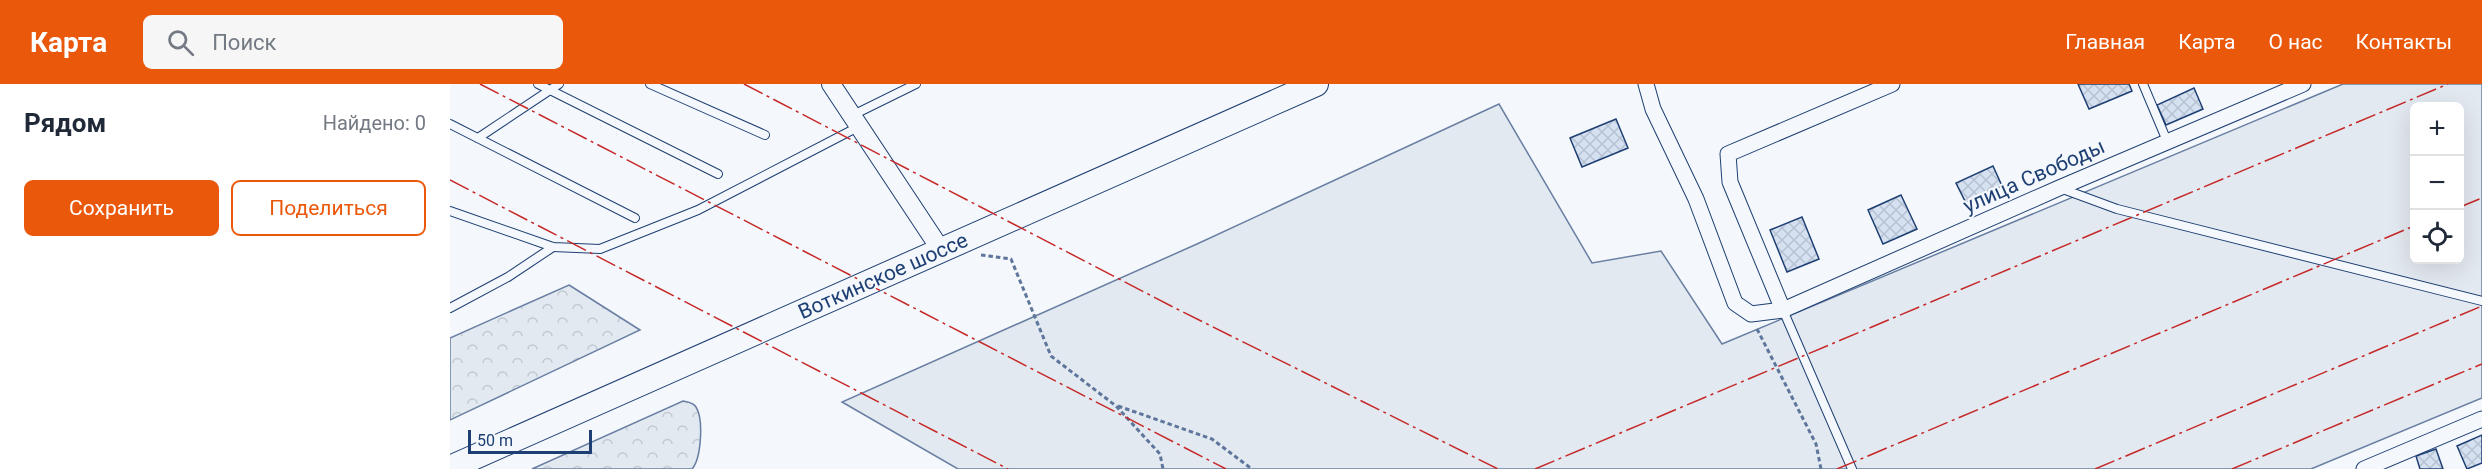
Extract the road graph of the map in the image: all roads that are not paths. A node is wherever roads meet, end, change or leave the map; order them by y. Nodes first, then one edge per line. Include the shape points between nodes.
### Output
1 (538, 84) edge
2 (559, 84) edge
3 (650, 84) edge
4 (831, 84) edge
5 (916, 84) edge
6 (1316, 84) edge
7 (1646, 84) edge
8 (1892, 84) edge
9 (2143, 84) edge
10 (2303, 84) edge
11 (549, 90) junction
12 (856, 121) junction
13 (450, 124) edge
14 (765, 135) dead end
15 (478, 138) junction
16 (2167, 141) junction
17 (718, 174) dead end
18 (2059, 188) junction
19 (450, 211) edge
20 (636, 218) dead end
21 (553, 246) junction
22 (941, 250) junction
23 (2482, 301) edge
24 (450, 308) edge
25 (1783, 310) junction
26 (2482, 419) edge
27 (450, 468) edge
28 (1852, 469) edge
29 (2364, 469) edge

1 - 11 lane
2 - 11 lane
3 - 14 lane
4 - 12 street
5 - 12 lane
6 - 22 main road, Воткинское шоссе
7 - 25 street, улица Свободы via 1653,110 1696,199 1735,303 1751,314
8 - 25 street via 1728,154 1730,182
9 - 16 lane
10 - 16 street, улица Свободы
11 - 15 lane
11 - 17 lane
12 - 21 lane via 698,210 600,249
12 - 22 street
13 - 15 lane
15 - 20 lane
16 - 18 street, улица Свободы
18 - 23 lane via 2117,209
18 - 25 street, улица Свободы
19 - 21 lane
21 - 24 lane
22 - 27 main road, Воткинское шоссе
25 - 28 lane
26 - 29 street

